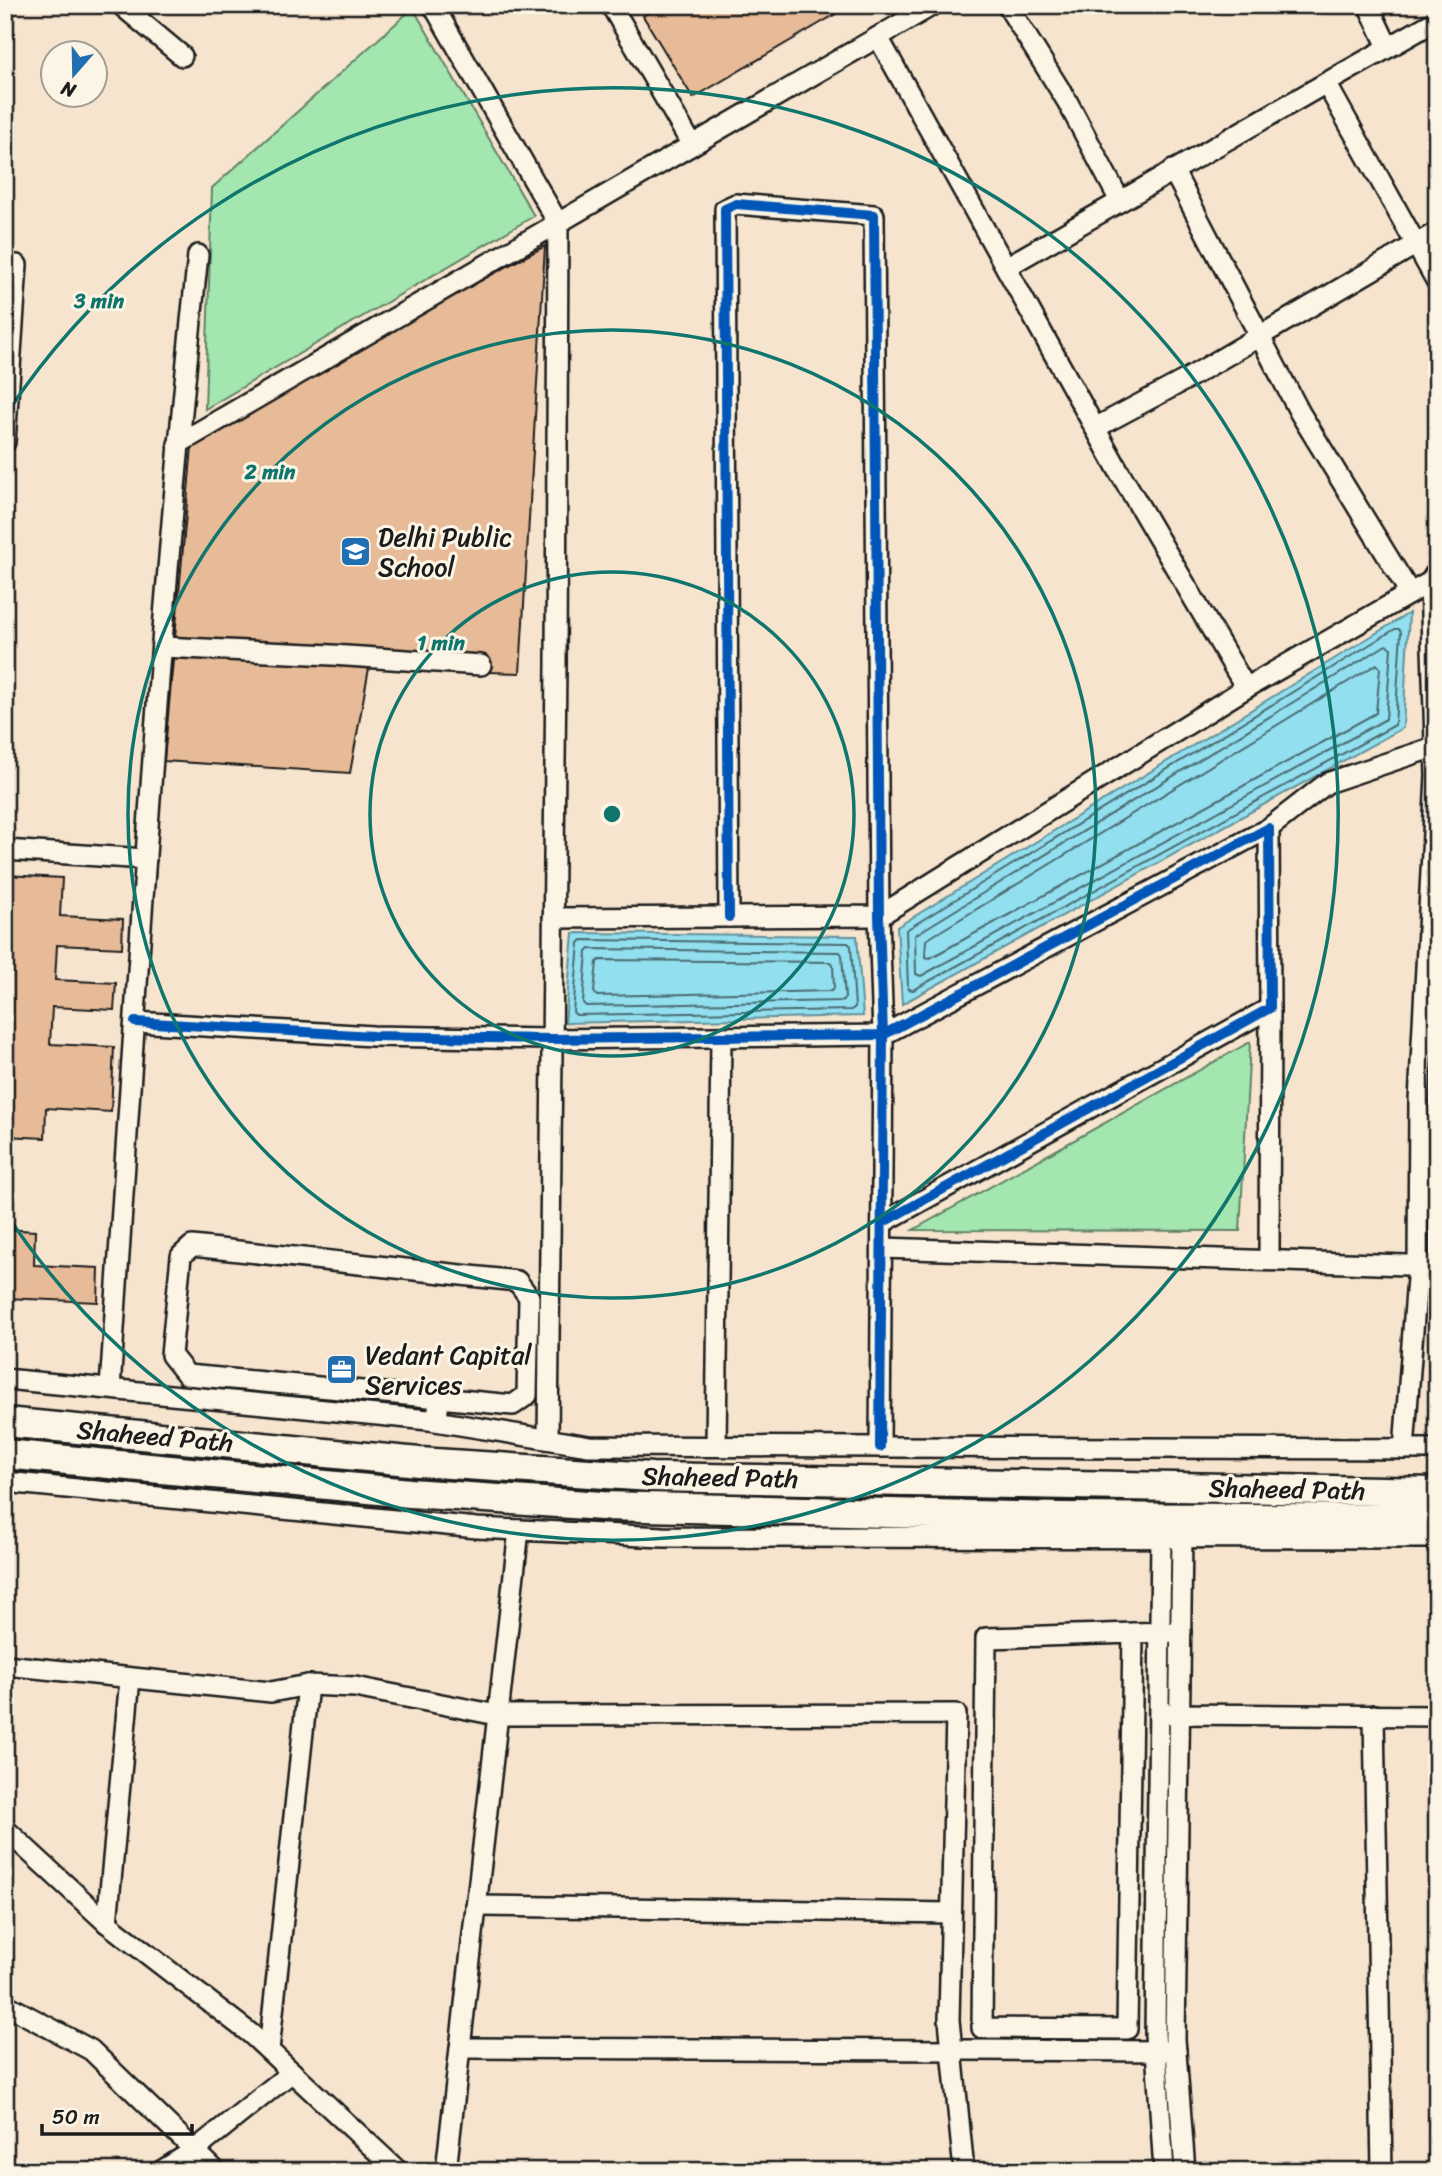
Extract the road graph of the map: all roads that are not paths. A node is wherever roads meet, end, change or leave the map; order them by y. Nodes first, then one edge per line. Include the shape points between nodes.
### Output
1 (121, 5) edge
2 (433, 5) edge
3 (933, 5) edge
4 (1007, 5) edge
5 (1368, 5) edge
6 (619, 8) edge
7 (1437, 20) edge
8 (877, 37) junction
9 (1388, 47) junction
10 (182, 56) dead end
11 (1326, 83) junction
12 (692, 145) junction
13 (1172, 170) junction
14 (1120, 201) junction
15 (558, 223) junction
16 (1437, 232) edge
17 (1416, 245) junction
18 (198, 255) dead end
19 (17, 265) dead end
20 (1006, 267) junction
21 (1437, 282) edge
22 (1259, 337) junction
23 (1096, 429) junction
24 (5, 442) edge
25 (178, 444) junction
26 (1433, 577) edge
27 (1410, 593) junction
28 (162, 647) junction
29 (481, 665) dead end
30 (1435, 666) edge
31 (1247, 688) junction
32 (1437, 746) edge
33 (1269, 828) junction
34 (5, 850) edge
35 (146, 859) junction
36 (879, 916) junction
37 (729, 917) junction
38 (554, 918) junction
39 (1270, 1007) junction
40 (135, 1022) junction
41 (883, 1035) junction
42 (721, 1038) junction
43 (552, 1039) junction
44 (882, 1223) junction
45 (882, 1248) junction
46 (1269, 1259) junction
47 (1427, 1266) edge
48 (5, 1379) edge
49 (289, 1385) junction
50 (110, 1388) junction
51 (439, 1398) junction
52 (286, 1406) junction
53 (5, 1422) edge
54 (437, 1422) junction
55 (548, 1439) junction
56 (716, 1446) junction
57 (880, 1447) junction
58 (1404, 1449) junction
59 (1437, 1449) edge
60 (5, 1454) edge
61 (5, 1482) edge
62 (1437, 1492) edge
63 (1437, 1519) edge
64 (519, 1530) junction
65 (1161, 1537) junction
66 (1182, 1537) junction
67 (1437, 1538) edge
68 (1160, 1632) junction
69 (1181, 1632) junction
70 (1133, 1633) junction
71 (5, 1665) edge
72 (130, 1678) junction
73 (309, 1685) junction
74 (1159, 1714) junction
75 (1180, 1714) junction
76 (497, 1715) junction
77 (1374, 1715) junction
78 (1437, 1716) edge
79 (5, 1829) edge
80 (476, 1906) junction
81 (951, 1913) junction
82 (107, 1923) junction
83 (5, 2004) edge
84 (460, 2048) junction
85 (269, 2050) junction
86 (952, 2050) junction
87 (1166, 2051) junction
88 (292, 2072) junction
89 (195, 2150) junction
90 (161, 2171) edge
91 (216, 2171) edge
92 (398, 2171) edge
93 (446, 2171) edge
94 (964, 2171) edge
95 (1164, 2171) edge
96 (1185, 2171) edge
97 (1382, 2171) edge

1 - 10 street
2 - 15 street
3 - 8 street
4 - 14 street via 1067,101
5 - 9 street
6 - 12 street
7 - 9 street
8 - 12 street
8 - 20 street
9 - 11 street
11 - 13 street
11 - 17 street
12 - 15 street
13 - 14 street
13 - 22 street
14 - 20 street
15 - 25 street
15 - 38 street
16 - 17 street
17 - 21 street
17 - 22 street
18 - 25 street
19 - 24 street
20 - 23 street
22 - 23 street
22 - 27 street
23 - 31 street
25 - 28 street
26 - 27 street
26 - 30 street
27 - 31 street
28 - 29 street
28 - 35 street
30 - 32 street
31 - 36 street
32 - 33 street via 1327,783
32 - 47 street via 1419,1101
33 - 39 street
33 - 41 street
34 - 35 street
35 - 40 street
36 - 37 street
36 - 37 street via 874,215 736,204 725,209
36 - 41 street
37 - 38 street
38 - 43 street
39 - 44 street
39 - 46 street
40 - 43 street via 373,1036
40 - 50 street
41 - 42 street
41 - 44 street
42 - 43 street
42 - 56 street
43 - 55 street
44 - 45 street
45 - 46 street
45 - 57 street
46 - 47 street
47 - 58 street
48 - 50 street
49 - 51 street
49 - 51 street via 187,1375 171,1355 181,1256 192,1246 517,1280 529,1297 527,1395 513,1405
49 - 52 street
50 - 52 street
51 - 54 street
52 - 54 street
53 - 62 highway, Shaheed Path via 419,1462 652,1477
54 - 55 street
55 - 56 street via 589,1446
56 - 57 street
57 - 58 street
58 - 59 street
60 - 63 highway, Shaheed Path via 410,1493 602,1506 1062,1517
61 - 64 street
64 - 65 street via 663,1537
64 - 76 street
65 - 66 street
65 - 68 street
66 - 67 street
66 - 69 street
68 - 69 street
68 - 70 street
68 - 74 street
69 - 75 street
70 - 70 street via 986,1638 982,2028 1127,2029
71 - 72 street
72 - 73 street via 271,1692
72 - 82 street
73 - 76 street via 355,1686
73 - 85 street
74 - 75 street
74 - 87 street
75 - 77 street
75 - 87 street
76 - 80 street
76 - 81 street via 956,1714
77 - 78 street
77 - 97 street
79 - 82 street
80 - 81 street
80 - 84 street
81 - 86 street
82 - 85 street
83 - 89 street via 90,2050
84 - 86 street
84 - 93 street
85 - 88 street
86 - 87 street
86 - 94 street
87 - 95 street
87 - 96 street
88 - 89 street
88 - 92 street
89 - 90 street
89 - 91 street

